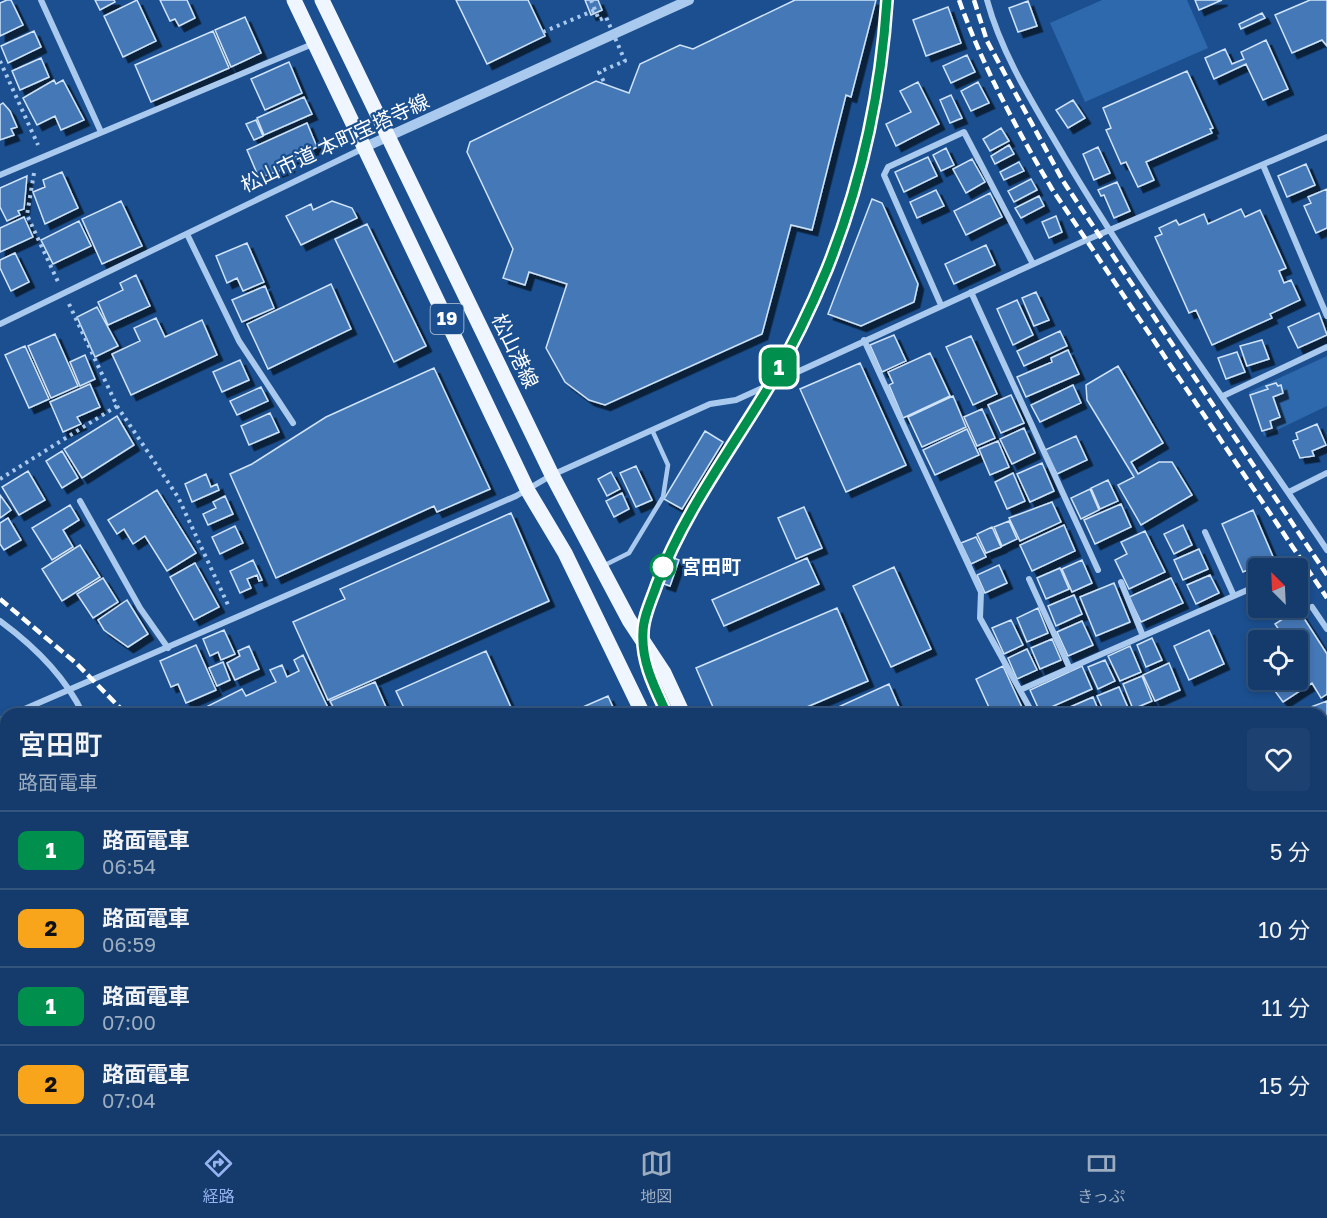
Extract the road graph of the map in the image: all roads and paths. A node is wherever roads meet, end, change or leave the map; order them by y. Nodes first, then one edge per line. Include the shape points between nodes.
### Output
1 (41, 0) edge
2 (294, 0) edge
3 (322, 0) edge
4 (591, 0) edge
5 (689, 0) edge
6 (987, 0) edge
7 (595, 10) junction
8 (543, 33) dead end
9 (315, 42) junction
10 (0, 62) edge
11 (605, 84) dead end
12 (101, 132) junction
13 (388, 137) junction
14 (1327, 137) edge
15 (365, 147) junction
16 (36, 159) junction
17 (1263, 165) junction
18 (0, 175) edge
19 (1108, 231) junction
20 (187, 234) junction
21 (1033, 264) junction
22 (971, 292) junction
23 (63, 293) junction
24 (941, 305) junction
25 (1327, 316) edge
26 (0, 324) edge
27 (864, 340) junction
28 (1327, 347) edge
29 (1223, 396) junction
30 (117, 406) junction
31 (293, 423) dead end
32 (652, 430) junction
33 (1327, 473) edge
34 (552, 475) junction
35 (0, 479) edge
36 (528, 491) junction
37 (1288, 492) junction
38 (80, 501) dead end
39 (1205, 532) dead end
40 (1327, 550) edge
41 (601, 567) junction
42 (1098, 570) dead end
43 (1029, 579) dead end
44 (1121, 582) dead end
45 (1248, 590) edge
46 (1234, 596) junction
47 (1312, 607) dead end
48 (234, 619) junction
49 (0, 621) edge
50 (1327, 629) edge
51 (1143, 636) junction
52 (168, 648) junction
53 (1070, 669) junction
54 (72, 690) junction
55 (1020, 690) junction
56 (30, 708) edge
57 (80, 708) edge
58 (640, 708) edge
59 (680, 708) edge
60 (1030, 708) edge

1 - 12 street
2 - 9 main road, 19
3 - 13 main road, 松山港線 / 19
4 - 7 path, bridge
5 - 13 street, 松山市道 本町宝塔寺線
6 - 19 street via 1026,92
7 - 8 path
7 - 11 path, bridge via 599,20 606,17 625,61 599,72
9 - 12 street
9 - 15 main road, 19
10 - 16 path via 39,147
12 - 16 street
13 - 15 street, 松山市道 本町宝塔寺線
13 - 34 main road, 松山港線 / 19
14 - 17 street
15 - 20 street, 松山市道 本町宝塔寺線
15 - 36 main road, 19
16 - 18 street
16 - 23 path via 27,215
17 - 19 street
17 - 25 street
19 - 21 street
19 - 29 street
20 - 23 street, 松山市道 本町宝塔寺線
20 - 31 street via 239,341
21 - 22 street
21 - 24 street via 964,132 888,167 884,175
22 - 24 street
22 - 42 street
23 - 26 street, 松山市道 本町宝塔寺線
23 - 30 path
24 - 27 street
27 - 32 street via 736,400 710,404
27 - 55 street via 981,592 980,618
28 - 29 street
29 - 37 street
30 - 35 path
30 - 48 path via 178,497
32 - 34 street
32 - 41 lane via 668,465 663,497 629,553
33 - 37 street
34 - 36 street
34 - 41 main road, 松山港線 / 19
36 - 48 street
36 - 58 main road, 19 via 565,554
37 - 40 street
38 - 52 street via 135,599
39 - 46 street
41 - 59 main road, 松山港線 / 19 via 629,620 664,673
43 - 53 street
44 - 51 street
45 - 46 street
46 - 51 street
47 - 50 street
48 - 52 street
49 - 54 street
51 - 53 street
52 - 54 street
53 - 55 street
54 - 56 street
54 - 57 street
55 - 60 street

